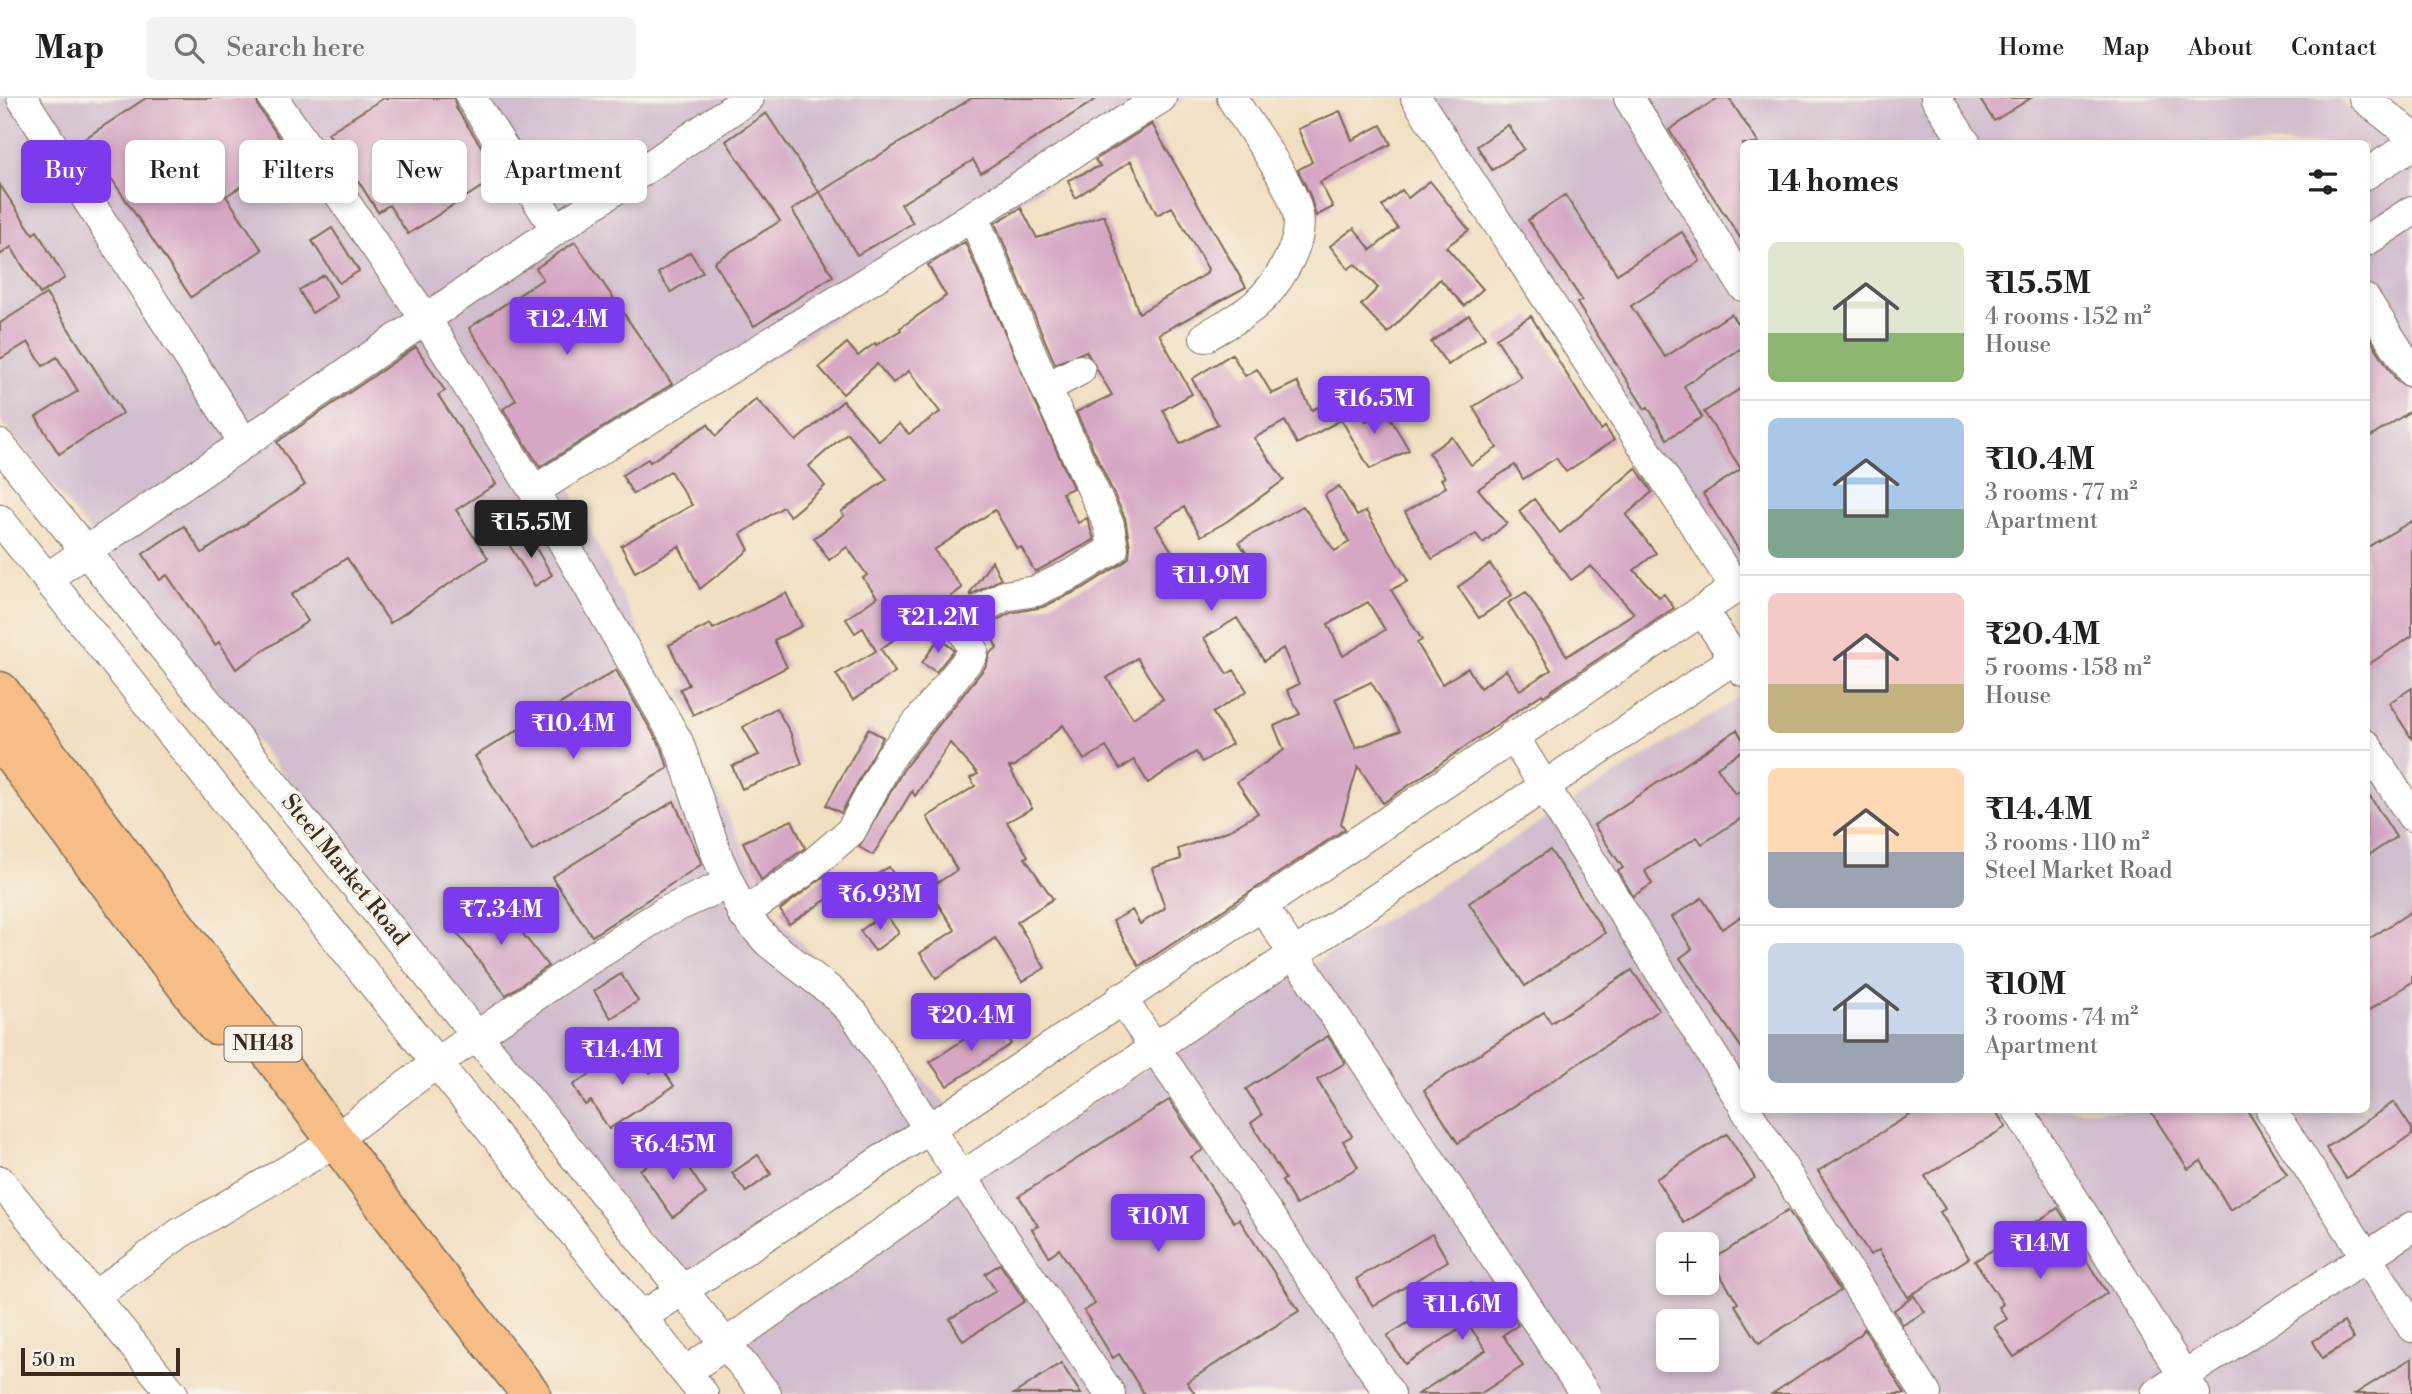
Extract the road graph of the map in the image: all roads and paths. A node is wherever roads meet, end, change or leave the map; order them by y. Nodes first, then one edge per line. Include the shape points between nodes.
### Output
1 (22, 98) edge
2 (273, 98) edge
3 (471, 98) edge
4 (749, 98) edge
5 (1161, 98) edge
6 (1232, 98) edge
7 (1416, 98) edge
8 (1629, 98) edge
9 (1936, 98) edge
10 (2364, 98) edge
11 (2412, 136) edge
12 (1963, 140) edge
13 (2412, 145) edge
14 (2370, 171) edge
15 (2412, 211) edge
16 (973, 216) junction
17 (556, 229) junction
18 (2370, 239) edge
19 (1740, 281) edge
20 (2370, 306) edge
21 (425, 318) junction
22 (1205, 337) dead end
23 (1080, 370) dead end
24 (2412, 372) edge
25 (1046, 388) junction
26 (243, 441) junction
27 (0, 445) edge
28 (534, 491) junction
29 (0, 520) edge
30 (85, 550) junction
31 (47, 578) junction
32 (1740, 585) edge
33 (1702, 610) junction
34 (1740, 661) edge
35 (0, 691) edge
36 (1513, 736) junction
37 (0, 739) edge
38 (2370, 751) edge
39 (1543, 787) junction
40 (2412, 816) edge
41 (729, 883) junction
42 (1261, 904) junction
43 (743, 914) junction
44 (1295, 953) junction
45 (1121, 998) junction
46 (479, 1035) junction
47 (1155, 1047) junction
48 (438, 1062) junction
49 (1740, 1099) edge
50 (1748, 1113) edge
51 (2020, 1113) edge
52 (2273, 1113) edge
53 (929, 1129) junction
54 (324, 1147) junction
55 (963, 1176) junction
56 (0, 1181) edge
57 (2412, 1227) edge
58 (2366, 1257) junction
59 (685, 1289) junction
60 (95, 1296) junction
61 (643, 1316) junction
62 (2412, 1327) edge
63 (727, 1343) junction
64 (695, 1383) edge
65 (2189, 1385) edge
66 (173, 1394) edge
67 (498, 1394) edge
68 (531, 1394) edge
69 (766, 1394) edge
70 (1110, 1394) edge
71 (1390, 1394) edge
72 (1584, 1394) edge
73 (1926, 1394) edge
74 (2156, 1394) edge

1 - 26 street
2 - 21 street
3 - 17 street
4 - 17 street
5 - 16 street
6 - 22 street via 1294,201 1297,242 1271,287 1245,313
7 - 32 street
8 - 19 street
9 - 12 street
10 - 11 street
13 - 14 street
15 - 18 street
16 - 25 street
16 - 28 street
17 - 21 street
20 - 24 street
21 - 26 street
21 - 28 street
23 - 25 street
25 - 43 street via 1109,525 1113,548 1037,591 1004,596 966,618 963,630 972,655 890,757 851,831
26 - 30 street
27 - 30 street, Steel Market Road
28 - 41 street via 670,725
29 - 31 street
30 - 31 street
30 - 46 street, Steel Market Road
31 - 48 street
32 - 33 street
33 - 34 street
33 - 36 street
34 - 39 street
35 - 54 highway, NH48
36 - 39 street
36 - 42 street
37 - 54 highway, NH48
38 - 40 street
39 - 44 street
39 - 49 street
41 - 43 street
41 - 46 street via 665,912
42 - 44 street
42 - 45 street
43 - 53 street via 769,943 855,1015
44 - 47 street
44 - 72 street
45 - 47 street
45 - 53 street
46 - 48 street
46 - 59 street, Steel Market Road
47 - 55 street
47 - 71 street
48 - 54 street
48 - 61 street
50 - 73 street
51 - 65 street
52 - 58 street
53 - 55 street
53 - 59 street
54 - 60 street via 180,1233
54 - 67 highway, NH48
54 - 68 highway, NH48
55 - 63 street
55 - 70 street
56 - 60 street
57 - 58 street
58 - 62 street
58 - 65 street
59 - 61 street
59 - 63 street, Steel Market Road
60 - 66 street
61 - 64 street
63 - 64 street
63 - 69 street, Steel Market Road
65 - 74 street

